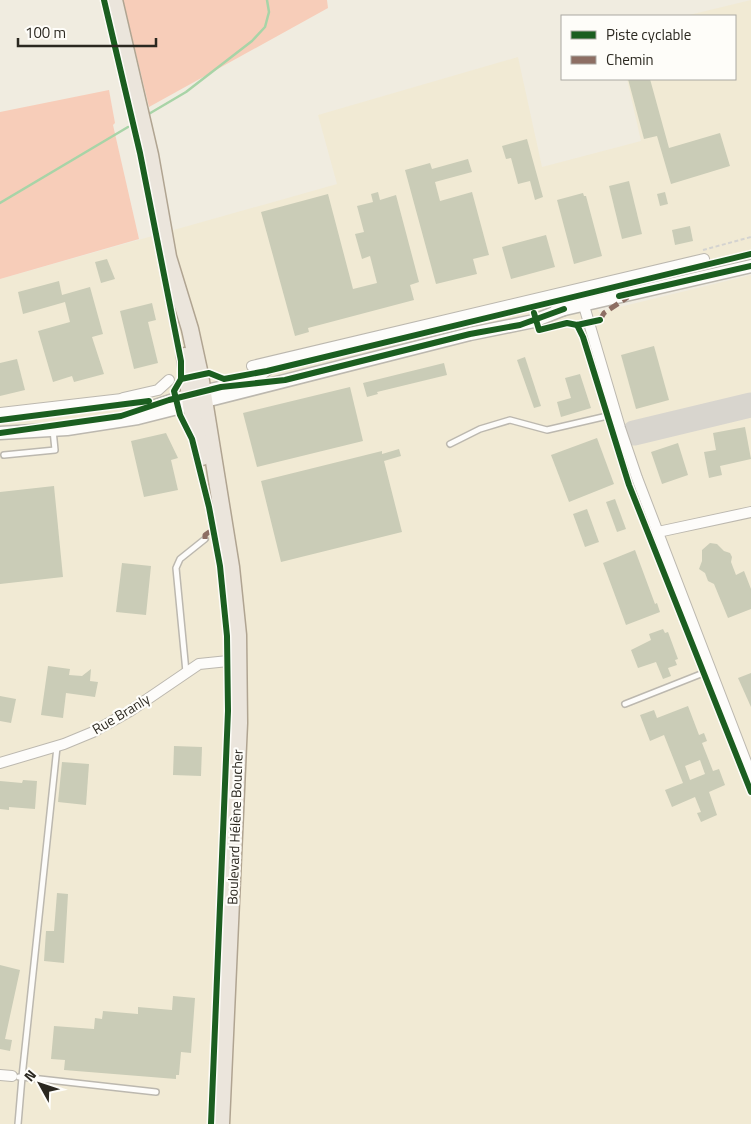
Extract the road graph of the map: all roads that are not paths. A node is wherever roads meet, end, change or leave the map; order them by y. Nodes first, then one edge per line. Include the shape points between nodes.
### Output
1 (114, 0) edge
2 (704, 259) road end
3 (751, 266) edge
4 (167, 281) junction
5 (579, 289) junction
6 (583, 304) junction
7 (564, 309) junction
8 (470, 334) junction
9 (283, 359) junction
10 (252, 366) dead end
11 (169, 380) dead end
12 (285, 380) junction
13 (250, 383) junction
14 (122, 399) junction
15 (197, 399) junction
16 (150, 407) junction
17 (0, 413) edge
18 (616, 414) junction
19 (49, 428) junction
20 (0, 433) edge
21 (450, 444) dead end
22 (4, 455) dead end
23 (751, 512) edge
24 (658, 532) junction
25 (205, 539) dead end
26 (238, 660) junction
27 (711, 670) junction
28 (186, 673) junction
29 (625, 704) dead end
30 (57, 746) junction
31 (0, 763) edge
32 (751, 775) edge
33 (0, 1075) edge
34 (17, 1076) junction
35 (156, 1092) dead end
36 (18, 1124) edge
37 (221, 1124) edge

1 - 4 main road via 150,155 168,257
2 - 5 street
3 - 6 street
4 - 15 main road
4 - 15 main road via 190,329 200,375
5 - 6 street
5 - 9 street
6 - 7 street
6 - 18 street
7 - 8 street
7 - 8 street via 535,323
8 - 12 street
9 - 10 street
9 - 13 street
11 - 14 street via 158,390
12 - 13 street
12 - 15 street
13 - 15 street
14 - 16 street
14 - 17 street
15 - 16 street
15 - 19 street via 125,420
15 - 26 main road, Boulevard Hélène Boucher via 225,531 238,635
16 - 19 street via 121,416
18 - 21 lane via 548,430 510,420 480,429
18 - 24 street
19 - 20 street
19 - 22 lane via 55,450
23 - 24 street
24 - 27 street
25 - 28 lane via 180,558 176,568
26 - 28 street, Rue Branly via 199,664
26 - 37 main road, Boulevard Hélène Boucher via 239,723
27 - 29 lane
27 - 32 street
28 - 30 street, Rue Branly via 114,721
30 - 31 street, Rue Branly
30 - 34 lane
33 - 34 street
34 - 35 lane
34 - 36 lane

